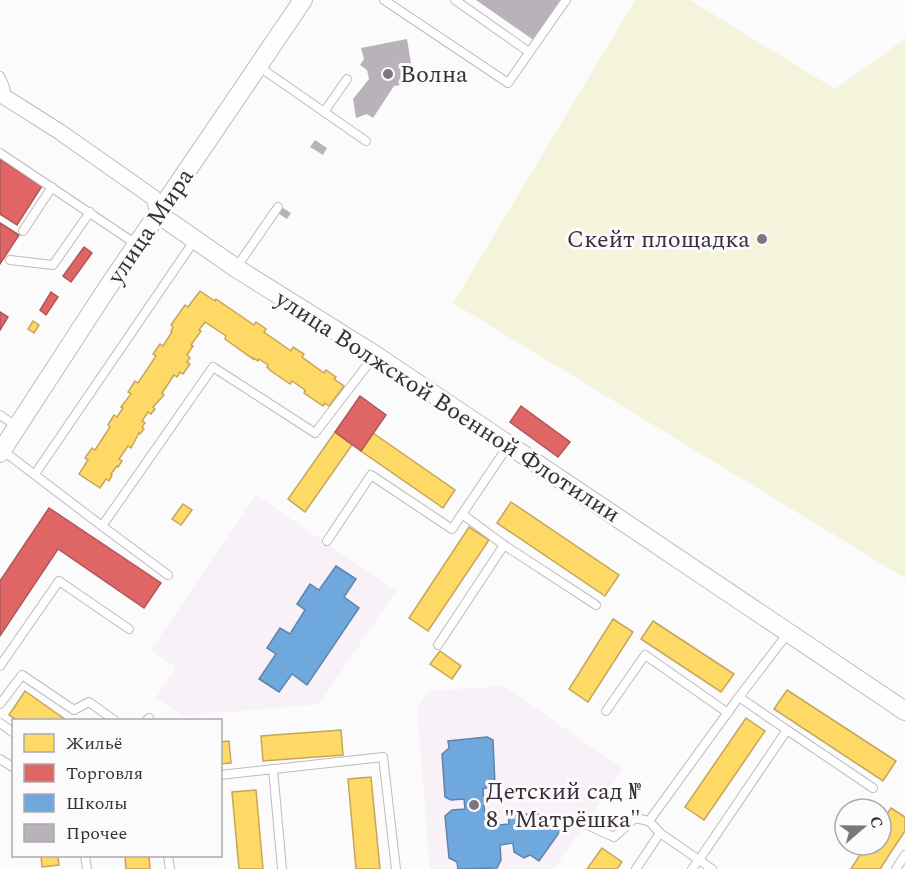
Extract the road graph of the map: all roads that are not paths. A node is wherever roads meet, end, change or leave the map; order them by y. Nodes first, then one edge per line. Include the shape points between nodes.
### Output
1 (303, 0) edge
2 (384, 0) edge
3 (455, 0) edge
4 (566, 0) edge
5 (530, 52) junction
6 (258, 66) junction
7 (0, 76) edge
8 (347, 79) dead end
9 (4, 97) edge
10 (324, 112) junction
11 (366, 141) dead end
12 (0, 153) edge
13 (52, 187) junction
14 (278, 207) dead end
15 (90, 213) junction
16 (158, 214) junction
17 (23, 231) dead end
18 (195, 240) junction
19 (137, 245) junction
20 (10, 260) dead end
21 (236, 268) junction
22 (375, 355) junction
23 (0, 415) edge
24 (17, 426) junction
25 (508, 444) junction
26 (1, 451) edge
27 (35, 474) junction
28 (462, 514) junction
29 (102, 526) junction
30 (327, 541) dead end
31 (504, 546) junction
32 (168, 575) dead end
33 (596, 605) dead end
34 (129, 629) dead end
35 (788, 633) junction
36 (438, 645) dead end
37 (0, 666) edge
38 (739, 697) junction
39 (0, 704) edge
40 (606, 711) dead end
41 (905, 711) edge
42 (728, 713) junction
43 (113, 719) edge
44 (787, 730) junction
45 (273, 769) junction
46 (222, 775) edge
47 (873, 788) dead end
48 (650, 822) junction
49 (585, 824) dead end
50 (660, 833) junction
51 (905, 855) edge
52 (699, 860) junction
53 (282, 869) edge
54 (396, 869) edge
55 (636, 869) edge
56 (692, 869) edge
57 (712, 869) edge
58 (896, 869) edge

1 - 6 street, улица Мира
2 - 5 lane via 507,83
3 - 5 lane
4 - 5 lane
6 - 10 lane
6 - 16 street, улица Мира
7 - 9 lane
8 - 10 lane
9 - 16 street, улица Волжской Военной Флотилии via 154,198
10 - 11 lane
12 - 13 lane
13 - 15 lane
13 - 17 lane
14 - 21 lane
15 - 19 lane
15 - 20 lane via 53,266
16 - 18 street, улица Волжской Военной Флотилии
16 - 19 street, улица Мира
18 - 21 street, улица Волжской Военной Флотилии
18 - 27 lane
19 - 24 street, улица Мира
21 - 22 street, улица Волжской Военной Флотилии
22 - 25 street, улица Волжской Военной Флотилии
22 - 29 lane via 315,433 213,367
23 - 24 lane
24 - 26 street, улица Мира
25 - 28 lane
25 - 35 street, улица Волжской Военной Флотилии
26 - 27 lane
27 - 29 lane
28 - 30 lane via 452,529 371,475
28 - 31 lane
29 - 32 lane
31 - 33 lane
31 - 36 lane
34 - 37 lane via 59,581
35 - 38 lane
35 - 41 street, улица Волжской Военной Флотилии
38 - 42 lane
38 - 44 lane
39 - 43 lane via 22,675 74,710 89,702
40 - 42 lane via 645,655
42 - 48 lane
44 - 47 lane
44 - 52 lane
45 - 46 lane
45 - 53 lane
45 - 54 lane via 383,757
48 - 49 lane via 635,818 614,837
48 - 50 lane
50 - 52 lane
50 - 55 lane
51 - 58 lane
52 - 56 lane
52 - 57 lane

